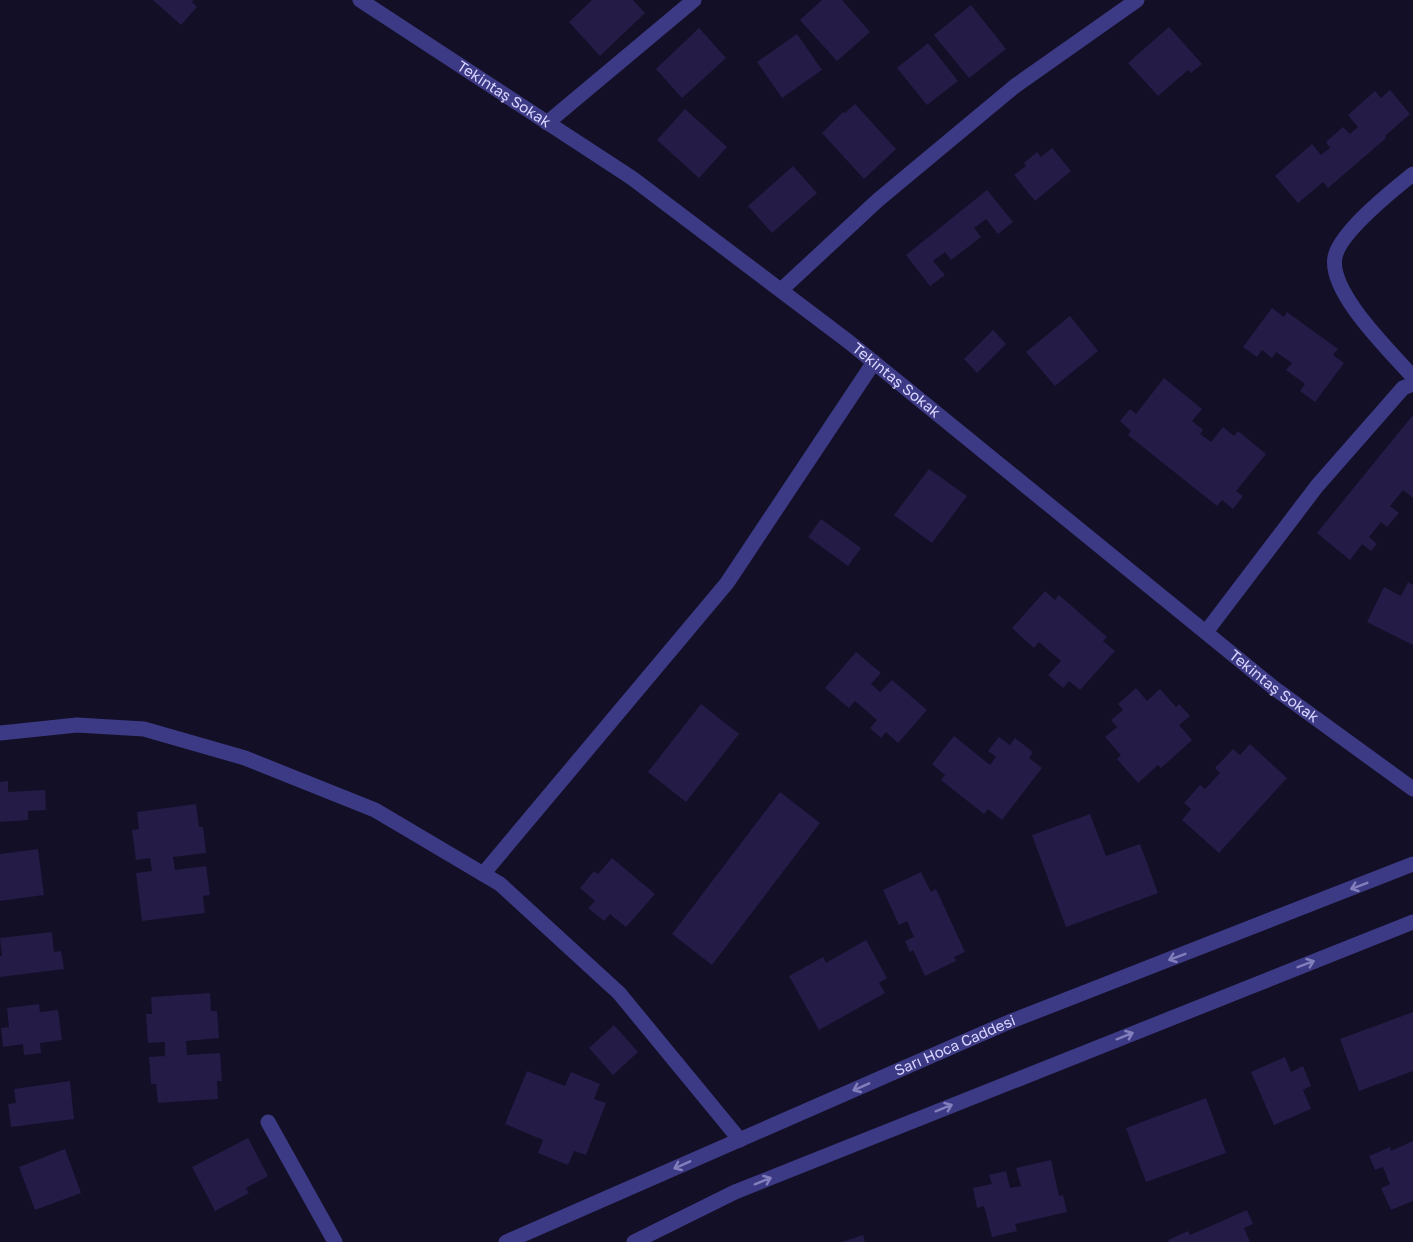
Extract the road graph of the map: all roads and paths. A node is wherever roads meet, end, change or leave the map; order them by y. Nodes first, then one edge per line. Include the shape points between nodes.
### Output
1 (360, 0) edge
2 (694, 0) edge
3 (1137, 0) edge
4 (547, 123) junction
5 (1413, 174) edge
6 (781, 290) junction
7 (874, 362) junction
8 (1413, 377) edge
9 (1413, 384) edge
10 (1206, 632) junction
11 (0, 733) edge
12 (1413, 789) edge
13 (1413, 864) edge
14 (483, 874) junction
15 (1413, 922) edge
16 (268, 1122) dead end
17 (740, 1140) junction
18 (335, 1242) edge
19 (506, 1242) edge
20 (634, 1242) edge

1 - 4 street, Tekintaş Sokak
2 - 4 street
3 - 6 street via 1015,86 878,200
4 - 6 street, Tekintaş Sokak via 632,178
5 - 8 street via 1375,205 1344,240 1335,255 1335,265 1338,280 1355,312
6 - 7 street, Tekintaş Sokak
7 - 10 street, Tekintaş Sokak
7 - 14 street via 727,583
9 - 10 street via 1403,388 1317,486
10 - 12 street, Tekintaş Sokak via 1274,688
11 - 14 street via 77,725 144,729 245,758 375,810
13 -> 17 street, Sarı Hoca Caddesi via 1009,1022
14 - 17 street via 500,884 619,993
20 -> 15 street via 735,1192
16 - 18 street
17 -> 19 street, Sarı Hoca Caddesi

